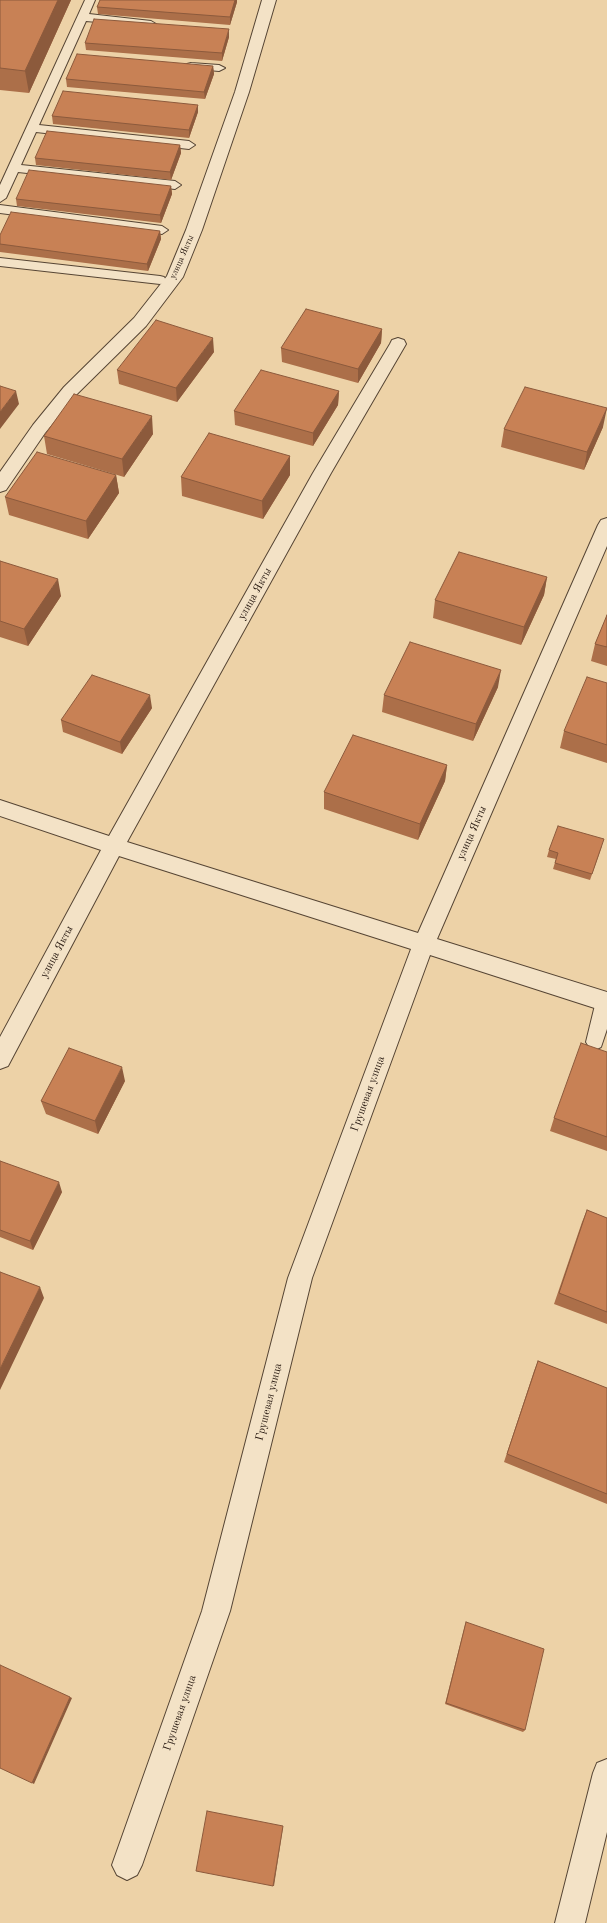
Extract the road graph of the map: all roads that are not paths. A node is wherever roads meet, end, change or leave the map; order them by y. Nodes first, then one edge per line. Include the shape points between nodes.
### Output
1 (90, 0) edge
2 (269, 0) edge
3 (82, 17) junction
4 (159, 24) edge
5 (66, 54) junction
6 (81, 55) edge
7 (180, 65) edge
8 (219, 68) dead end
9 (48, 91) junction
10 (64, 93) edge
11 (32, 128) junction
12 (189, 145) dead end
13 (14, 168) junction
14 (175, 185) dead end
15 (0, 198) edge
16 (0, 209) edge
17 (162, 230) dead end
18 (0, 262) edge
19 (160, 280) dead end
20 (398, 344) dead end
21 (0, 486) edge
22 (607, 525) edge
23 (0, 808) edge
24 (114, 846) junction
25 (424, 943) junction
26 (606, 1001) edge
27 (595, 1042) dead end
28 (0, 1059) edge
29 (607, 1773) edge
30 (127, 1865) dead end
31 (570, 1923) edge

1 - 3 lane
2 - 21 street, улица Якты via 242,92 175,277 140,322 70,391 39,429
3 - 4 lane
3 - 5 lane
5 - 6 lane
5 - 9 lane
7 - 8 lane
9 - 10 lane
9 - 11 lane
11 - 12 lane
11 - 13 lane
13 - 14 lane
13 - 15 lane
16 - 17 lane
18 - 19 lane
20 - 24 street, улица Якты via 322,473
22 - 25 street, улица Якты
23 - 24 street
24 - 25 street
24 - 28 street, улица Якты
25 - 26 street
25 - 30 street, Грушевая улица via 300,1278 216,1611
26 - 27 lane
29 - 31 street

